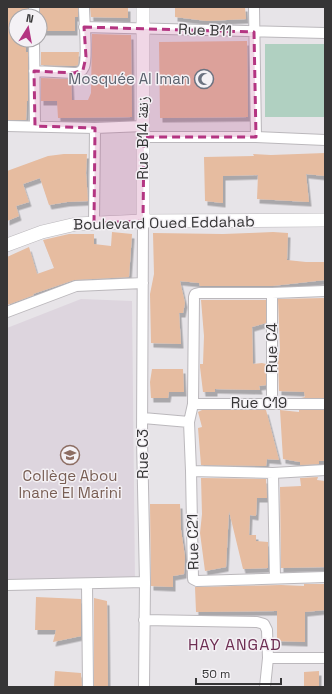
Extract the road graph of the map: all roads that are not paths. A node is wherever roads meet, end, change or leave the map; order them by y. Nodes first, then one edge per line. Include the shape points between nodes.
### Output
1 (84, 7) edge
2 (143, 7) edge
3 (254, 7) edge
4 (84, 27) junction
5 (142, 28) junction
6 (254, 32) junction
7 (325, 33) edge
8 (34, 48) edge
9 (34, 71) junction
10 (7, 126) edge
11 (35, 126) junction
12 (95, 128) junction
13 (144, 132) junction
14 (256, 137) junction
15 (325, 140) edge
16 (325, 220) edge
17 (144, 221) junction
18 (94, 223) junction
19 (7, 245) edge
20 (143, 283) junction
21 (325, 291) edge
22 (272, 293) junction
23 (7, 312) edge
24 (272, 403) junction
25 (193, 404) junction
26 (325, 404) edge
27 (143, 418) junction
28 (189, 422) junction
29 (325, 470) edge
30 (192, 471) junction
31 (273, 473) junction
32 (325, 577) edge
33 (275, 578) junction
34 (145, 582) junction
35 (87, 584) junction
36 (7, 585) edge
37 (144, 620) junction
38 (268, 658) junction
39 (325, 658) edge
40 (88, 687) edge
41 (144, 687) edge
42 (265, 687) edge

1 - 4 street
2 - 5 street, Rue B14 زنقة
3 - 6 street
4 - 5 street, Rue B11
4 - 9 street via 86,57 82,70 74,73
5 - 6 street, Rue B11
5 - 13 street, Rue B14 زنقة
6 - 7 street, Rue B11
6 - 14 street
8 - 9 street
9 - 11 street
10 - 11 street
11 - 12 street
12 - 13 street
12 - 18 street
13 - 14 street
13 - 17 street, Rue B14 زنقة
14 - 15 street
16 - 17 street, Boulevard Oued Eddahab
17 - 18 street, Boulevard Oued Eddahab
17 - 20 street, Rue C3
18 - 19 street, Boulevard Oued Eddahab via 59,227
20 - 23 street via 76,286
20 - 27 street, Rue C3
21 - 22 street
22 - 24 street, Rue C4
22 - 25 street, Rue C21 via 195,294
24 - 25 street, Rue C19
24 - 26 street, Rue C19
25 - 28 street, Rue C21
27 - 28 street
27 - 34 street, Rue C3
28 - 30 street, Rue C21
29 - 31 street
30 - 31 street
30 - 33 street, Rue C21 via 193,578 197,581
31 - 33 street
32 - 33 street, Rue C21
34 - 35 street
34 - 37 street, Rue C3
35 - 36 street
35 - 40 street
37 - 38 street via 264,624 267,630
37 - 41 street, Rue C3
38 - 39 street
38 - 42 street

